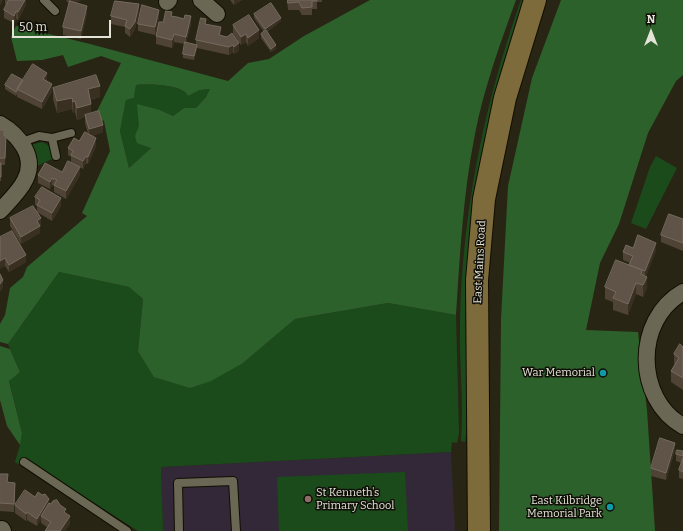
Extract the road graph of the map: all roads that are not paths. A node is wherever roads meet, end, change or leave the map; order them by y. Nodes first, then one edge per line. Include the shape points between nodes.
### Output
1 (44, 0) edge
2 (201, 0) edge
3 (535, 0) edge
4 (55, 11) dead end
5 (217, 14) dead end
6 (0, 124) edge
7 (71, 133) dead end
8 (52, 138) junction
9 (22, 142) junction
10 (56, 156) dead end
11 (0, 212) edge
12 (683, 292) edge
13 (683, 426) edge
14 (24, 462) dead end
15 (127, 531) edge
16 (178, 531) edge
17 (236, 531) edge
18 (479, 531) edge

1 - 4 lane
2 - 5 street
3 - 18 main road, East Mains Road via 505,98 484,199 478,280
6 - 9 street
7 - 8 lane
8 - 9 lane via 40,136
8 - 10 lane
9 - 11 street via 28,156 29,168 25,180
12 - 13 street via 668,304 650,330 646,360 649,385 668,414
14 - 15 lane
16 - 17 lane via 178,483 233,481

